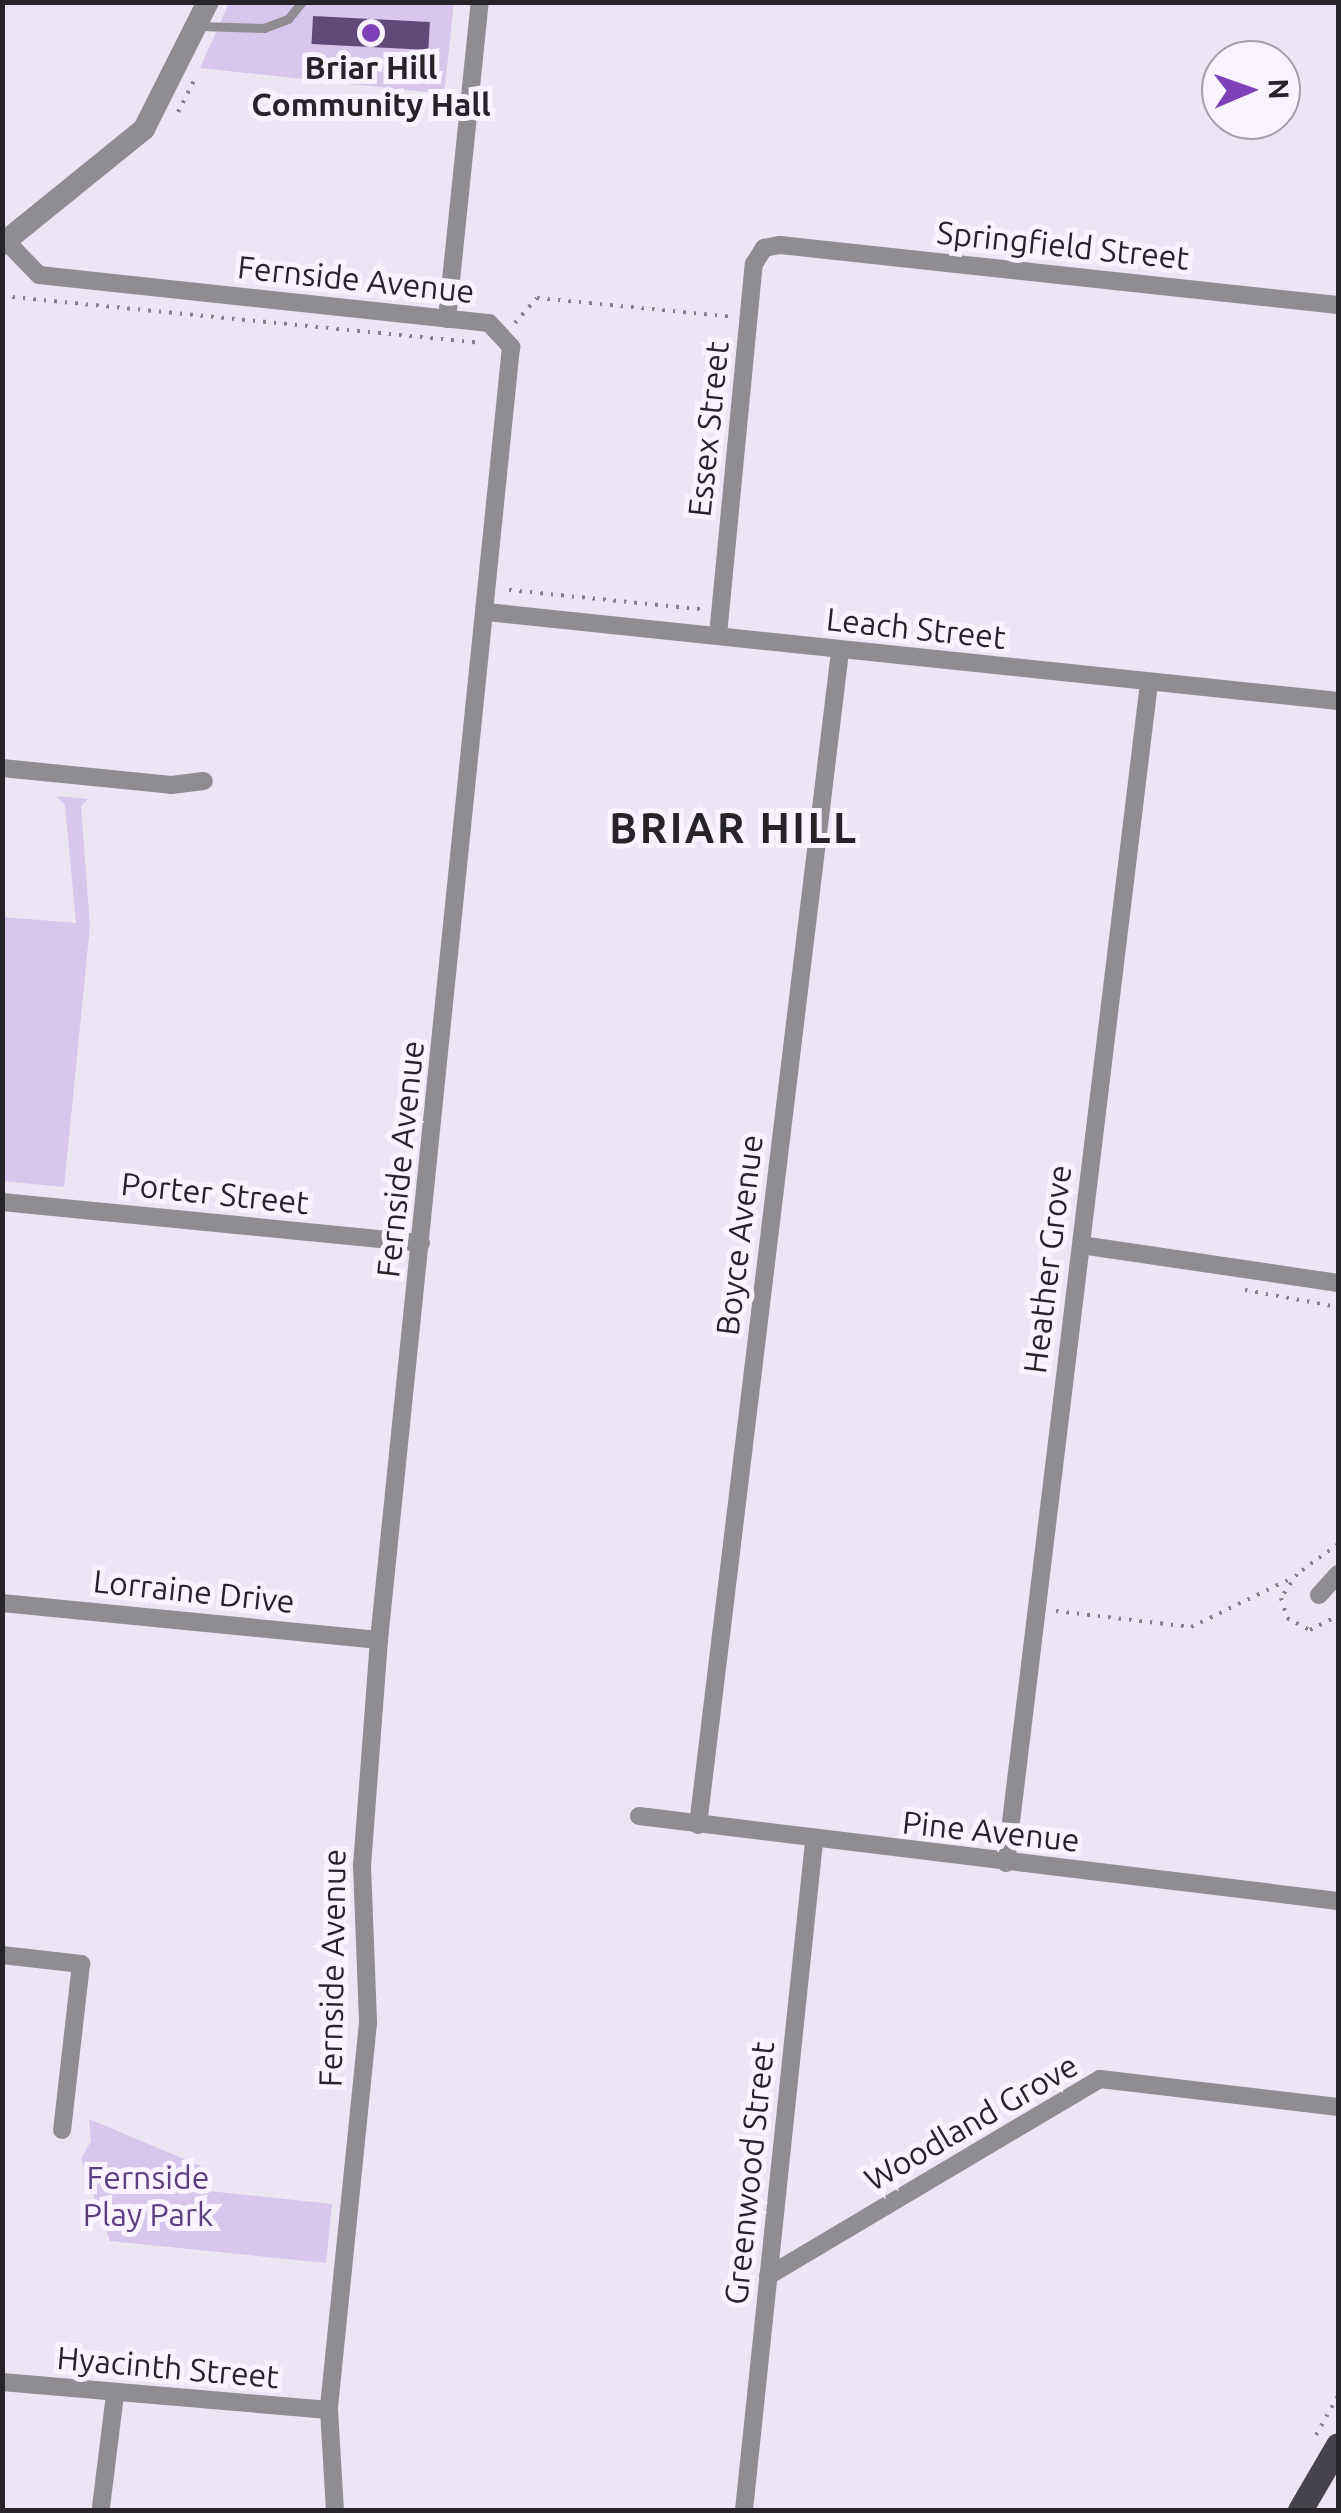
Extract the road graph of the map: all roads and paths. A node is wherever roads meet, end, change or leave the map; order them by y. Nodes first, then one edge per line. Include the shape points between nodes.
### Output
1 (208, 2) edge
2 (302, 2) edge
3 (480, 2) edge
4 (198, 26) junction
5 (4, 243) edge
6 (780, 245) joint
7 (1338, 305) edge
8 (447, 318) junction
9 (749, 318) junction
10 (510, 326) junction
11 (506, 583) dead end
12 (487, 612) junction
13 (507, 614) junction
14 (718, 635) junction
15 (840, 651) junction
16 (1149, 683) junction
17 (1338, 701) edge
18 (2, 768) edge
19 (204, 782) dead end
20 (2, 1202) edge
21 (421, 1243) junction
22 (1080, 1244) junction
23 (1338, 1283) edge
24 (1338, 1574) edge
25 (1294, 1577) dead end
26 (1319, 1594) dead end
27 (2, 1603) edge
28 (1037, 1608) junction
29 (379, 1640) junction
30 (638, 1816) dead end
31 (698, 1826) junction
32 (814, 1842) junction
33 (1006, 1863) junction
34 (1338, 1901) edge
35 (2, 1955) edge
36 (1338, 2107) edge
37 (62, 2130) dead end
38 (768, 2276) junction
39 (2, 2382) edge
40 (115, 2396) junction
41 (329, 2410) junction
42 (1336, 2454) edge
43 (1328, 2485) edge
44 (101, 2508) dead end
45 (334, 2510) edge
46 (744, 2510) edge
47 (1300, 2510) edge

1 - 4 street
2 - 4 lane via 288,20 264,28
3 - 8 street
4 - 5 street via 144,129
5 - 8 street, Fernside Avenue via 38,275
6 - 7 street, Springfield Street
6 - 9 street, Essex Street via 764,248 754,264
8 - 10 street, Fernside Avenue
9 - 10 path via 537,298
9 - 14 street, Essex Street
10 - 12 street, Fernside Avenue via 513,363
11 - 13 path
12 - 13 street, Leach Street
12 - 21 street, Fernside Avenue
13 - 14 street, Leach Street
14 - 15 street, Leach Street
15 - 16 street, Leach Street
15 - 31 street, Boyce Avenue
16 - 17 street, Leach Street
16 - 22 street, Heather Grove
18 - 19 street via 171,785
20 - 21 street, Porter Street
21 - 29 street, Fernside Avenue
22 - 23 street
22 - 28 street, Heather Grove
24 - 26 street
25 - 28 path via 1192,1627
27 - 29 street, Lorraine Drive
28 - 33 street, Heather Grove
29 - 41 street, Fernside Avenue via 362,1864 368,2023
30 - 31 street, Pine Avenue
31 - 32 street, Pine Avenue
32 - 33 street, Pine Avenue
32 - 38 street, Greenwood Street
33 - 34 street, Pine Avenue
35 - 37 street via 81,1964
36 - 38 street, Woodland Grove via 1100,2079
38 - 46 street, Greenwood Street
39 - 40 street, Hyacinth Street
40 - 41 street, Hyacinth Street
40 - 44 street
41 - 45 street, Fernside Avenue
42 - 43 main road
43 - 47 main road

